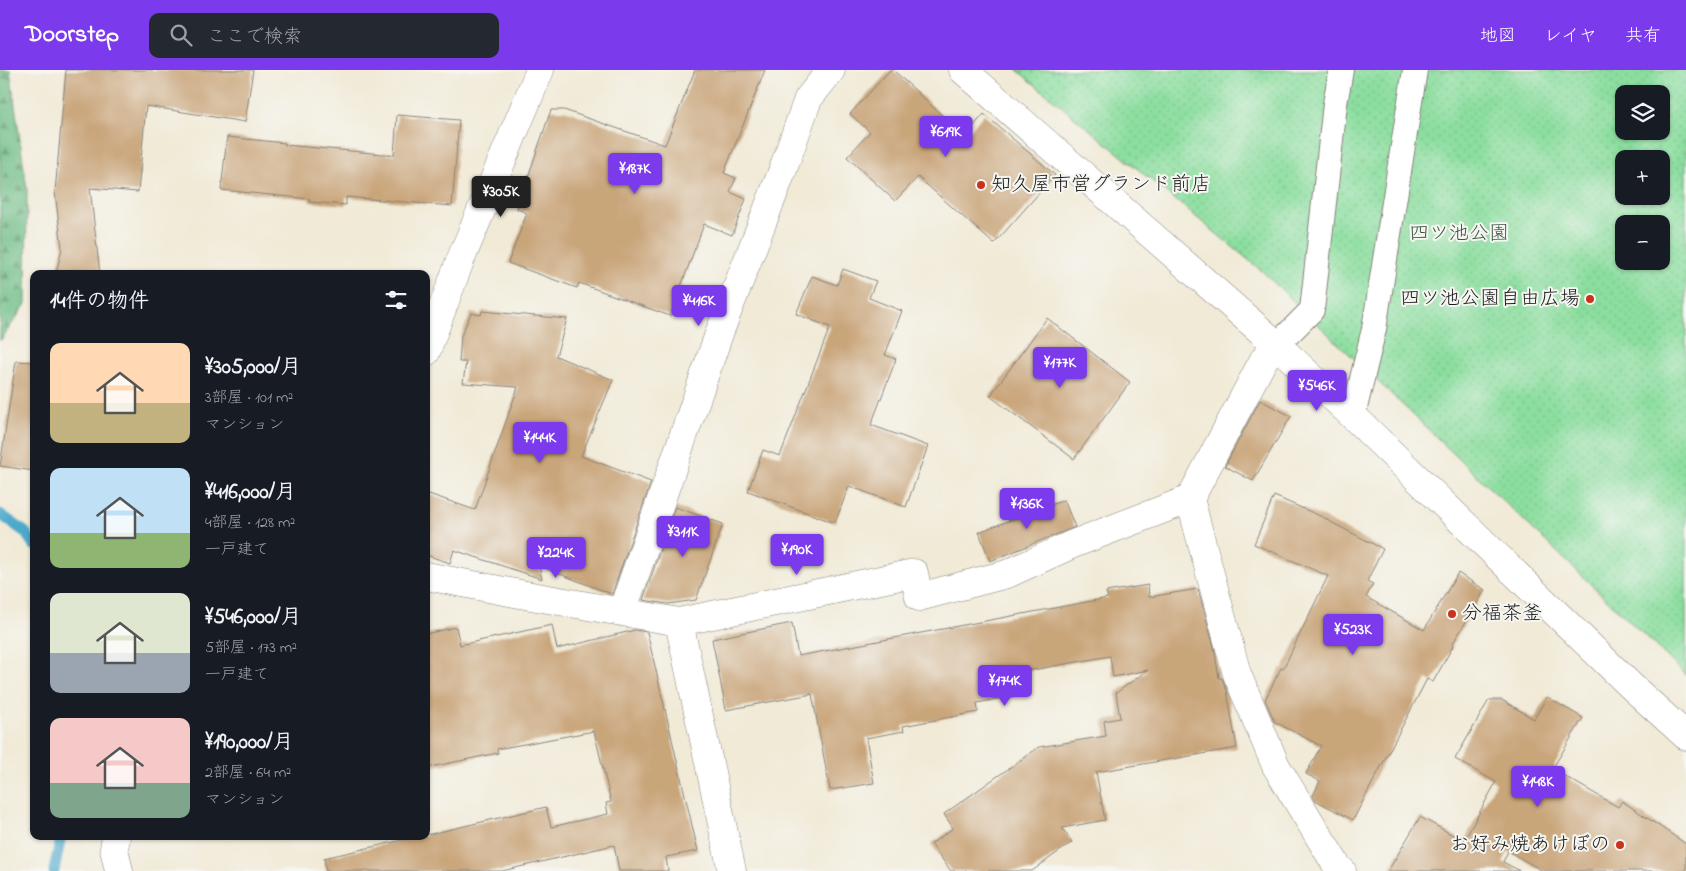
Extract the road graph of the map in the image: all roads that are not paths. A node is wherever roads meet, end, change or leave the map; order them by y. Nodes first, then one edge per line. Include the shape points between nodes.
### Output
1 (540, 70) edge
2 (831, 70) edge
3 (963, 70) edge
4 (1341, 70) edge
5 (1415, 70) edge
6 (430, 341) edge
7 (1277, 345) junction
8 (1353, 416) junction
9 (1190, 499) junction
10 (430, 577) edge
11 (622, 612) junction
12 (679, 622) junction
13 (1686, 736) edge
14 (115, 840) edge
15 (119, 871) edge
16 (732, 871) edge
17 (1342, 871) edge

1 - 6 street
2 - 11 street via 808,99 720,331
3 - 7 street
4 - 7 lane via 1312,310
5 - 8 lane via 1374,329
7 - 8 street
7 - 9 street via 1264,359
8 - 13 street
9 - 12 street via 1073,544 1007,574 919,597 914,573
9 - 17 street via 1237,674 1276,766
10 - 11 street
11 - 12 street
12 - 16 street
14 - 15 street

